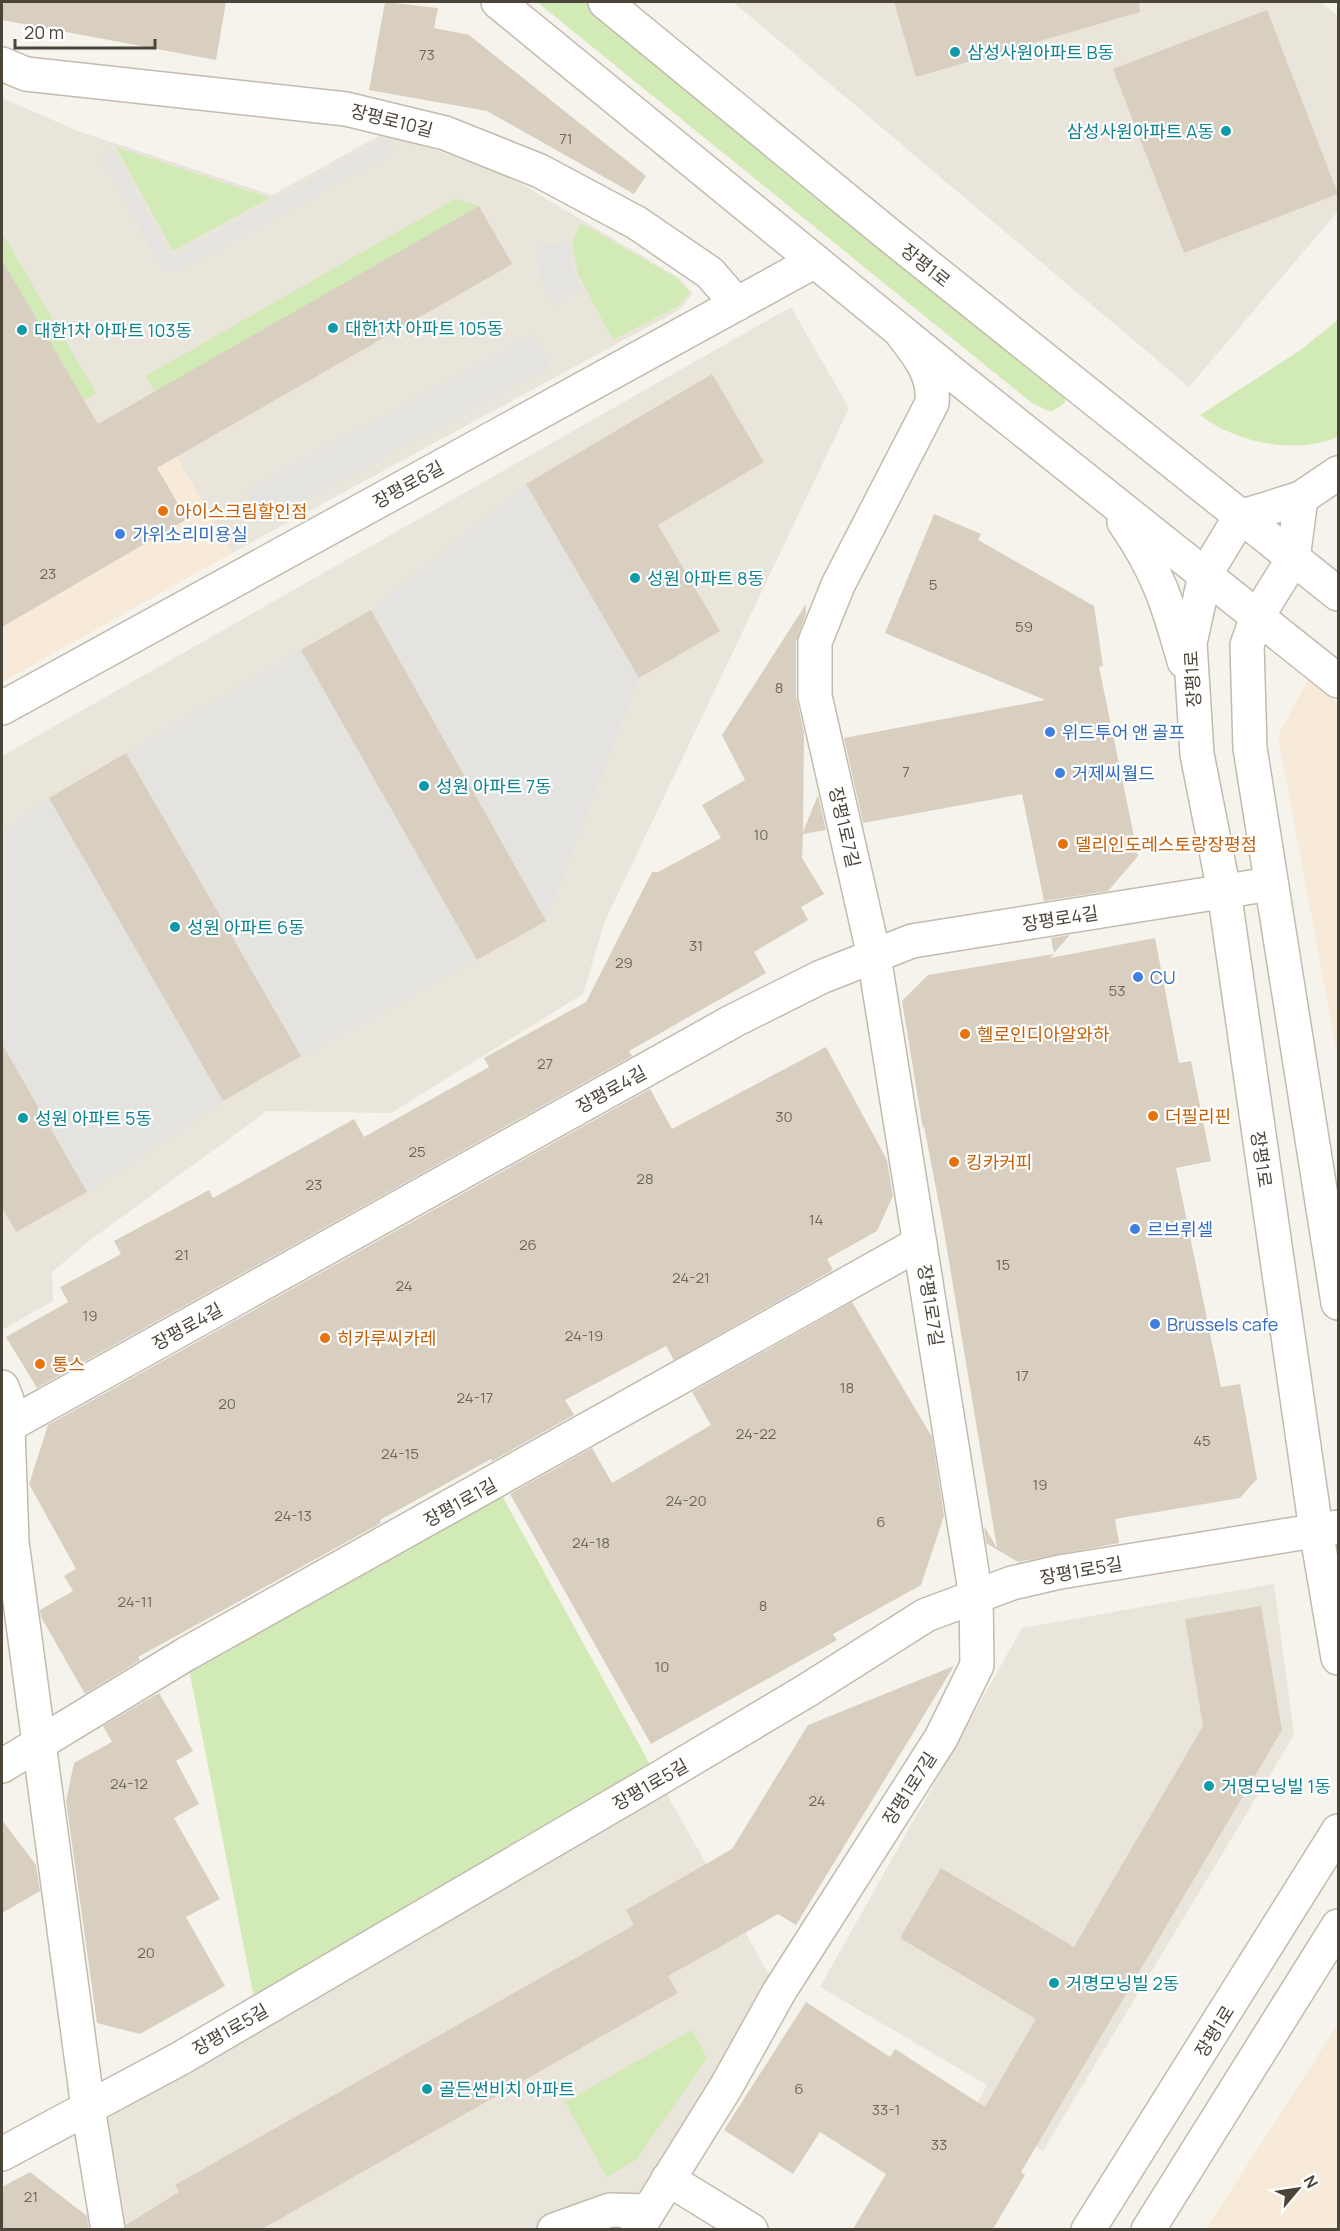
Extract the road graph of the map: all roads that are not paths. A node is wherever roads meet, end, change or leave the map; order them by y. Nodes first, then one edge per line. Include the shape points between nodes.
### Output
1 (498, 2) edge
2 (605, 2) edge
3 (2, 64) edge
4 (814, 261) junction
5 (737, 304) junction
6 (899, 330) junction
7 (1338, 473) edge
8 (1106, 496) junction
9 (1301, 498) junction
10 (1240, 517) junction
11 (1293, 559) junction
12 (1205, 575) junction
13 (1338, 594) edge
14 (1257, 616) junction
15 (1338, 681) edge
16 (1193, 690) junction
17 (2, 708) edge
18 (1270, 884) junction
19 (1224, 891) junction
20 (874, 956) junction
21 (920, 1243) junction
22 (1338, 1303) edge
23 (2, 1387) edge
24 (5, 1428) edge
25 (1327, 1528) edge
26 (976, 1596) junction
27 (1338, 1658) edge
28 (40, 1744) junction
29 (2, 1766) edge
30 (1338, 1832) edge
31 (1338, 1926) edge
32 (88, 2108) junction
33 (2, 2154) edge
34 (668, 2179) junction
35 (643, 2220) edge
36 (108, 2229) edge
37 (554, 2229) edge
38 (751, 2229) edge
39 (1088, 2229) edge
40 (1148, 2229) edge

1 - 4 street
2 - 10 street, 장평1로
3 - 5 street, 장평로10길 via 26,74 346,109 445,133 540,171 637,223 710,273
4 - 5 street, 장평로6길
4 - 6 street
5 - 17 street, 장평로6길
6 - 8 street
6 - 20 street, 장평1로7길 via 928,373 932,403 838,585 815,642 815,696
7 - 9 street
8 - 12 street
8 - 16 street via 1147,554 1163,589
9 - 10 street
9 - 11 street
10 - 11 street
10 - 12 street, 장평1로
11 - 13 street
11 - 14 street
12 - 14 street
12 - 16 street, 장평1로 via 1190,643
14 - 15 street
14 - 18 street via 1248,645 1250,748
16 - 19 street, 장평1로 via 1197,754
18 - 19 street, 장평로4길
18 - 22 street
19 - 20 street, 장평로4길 via 912,941
19 - 25 street, 장평1로
20 - 21 street, 장평1로7길
20 - 24 street, 장평로4길 via 821,977 733,1021
21 - 26 street, 장평1로7길
21 - 28 street, 장평1로1길 via 186,1654
23 - 24 street via 8,1400
24 - 28 street via 12,1542
25 - 26 street, 장평1로5길 via 1060,1572
25 - 27 street, 장평1로
26 - 32 street, 장평1로5길 via 926,1615 648,1785 181,2058
26 - 34 street, 장평1로7길 via 977,1665 941,1738 779,1992
28 - 29 street, 장평1로1길
28 - 32 street
30 - 39 street, 장평1로
31 - 40 street
32 - 33 street, 장평1로5길
32 - 36 street
34 - 35 street, 장평1로7길
34 - 38 street
35 - 37 street via 610,2210

